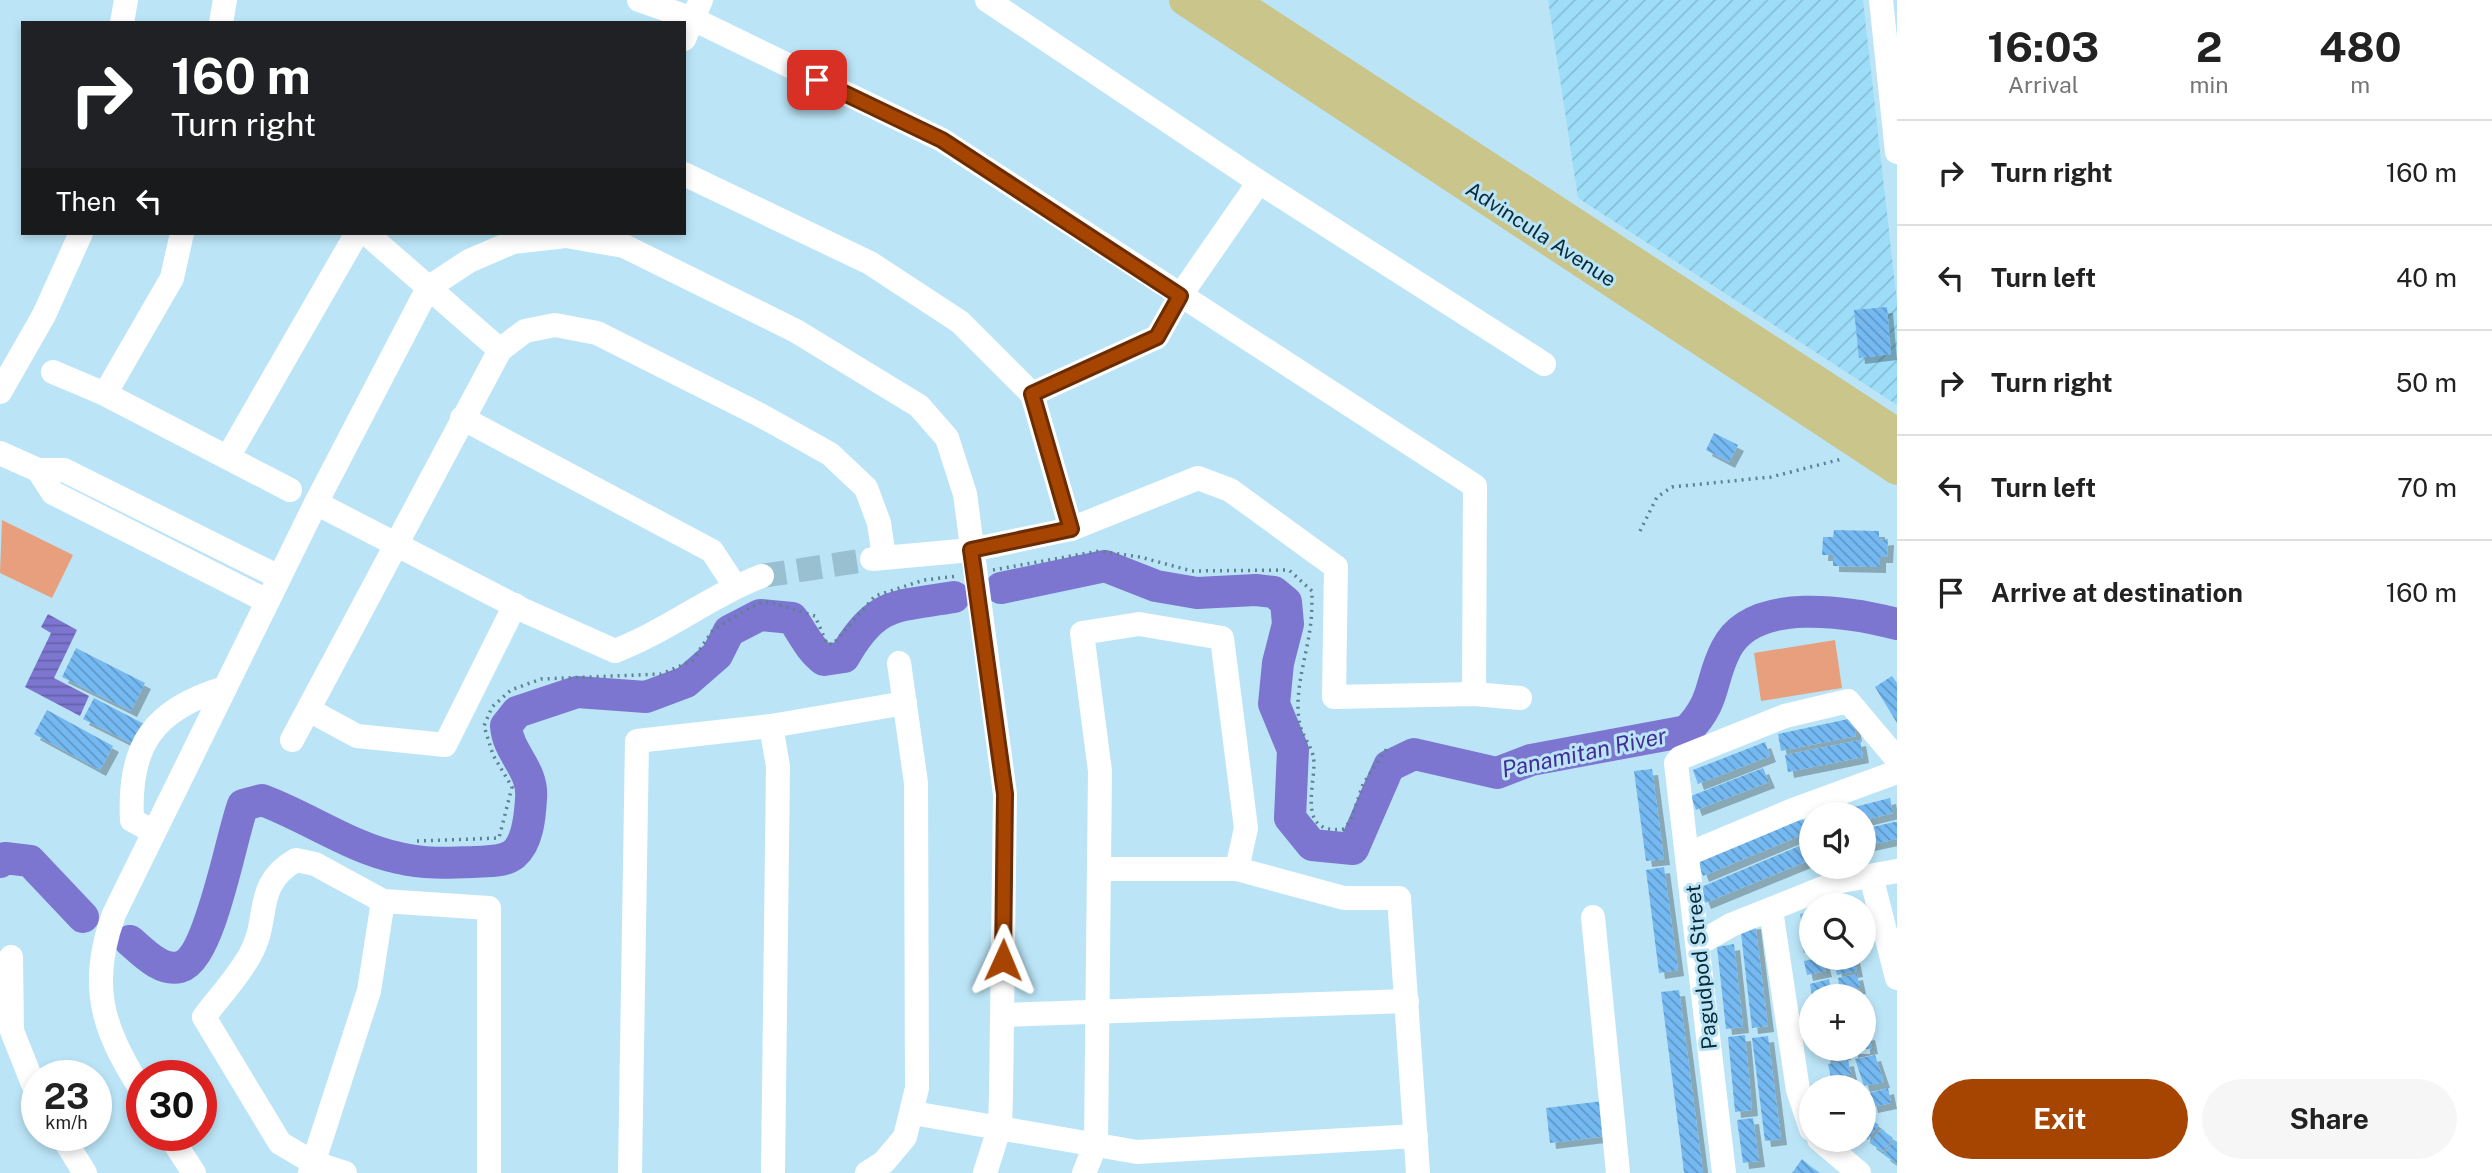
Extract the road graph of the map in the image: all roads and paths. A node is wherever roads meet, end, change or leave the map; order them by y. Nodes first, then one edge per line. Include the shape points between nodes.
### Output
1 (125, 0) edge
2 (225, 0) edge
3 (639, 0) edge
4 (986, 0) edge
5 (1185, 0) edge
6 (1231, 0) edge
7 (1881, 0) edge
8 (693, 19) edge
9 (122, 21) edge
10 (221, 21) edge
11 (1897, 152) edge
12 (686, 175) edge
13 (1259, 182) junction
14 (1545, 221) junction
15 (80, 235) edge
16 (182, 235) edge
17 (356, 235) edge
18 (368, 235) edge
19 (428, 288) junction
20 (1180, 296) junction
21 (500, 350) junction
22 (1544, 364) dead end
23 (53, 372) dead end
24 (0, 392) edge
25 (105, 394) junction
26 (1032, 394) junction
27 (462, 418) junction
28 (1897, 434) edge
29 (1866, 448) junction
30 (0, 453) edge
31 (228, 457) junction
32 (1897, 469) edge
33 (38, 470) junction
34 (290, 490) dead end
35 (316, 503) junction
36 (1071, 529) junction
37 (1640, 531) dead end
38 (398, 545) junction
39 (973, 561) junction
40 (762, 576) tunnel mouth
41 (279, 577) junction
42 (735, 586) junction
43 (267, 601) junction
44 (515, 605) junction
45 (900, 663) dead end
46 (225, 688) junction
47 (1474, 694) junction
48 (1520, 698) dead end
49 (905, 703) junction
50 (309, 710) junction
51 (771, 726) junction
52 (292, 740) dead end
53 (1388, 747) dead end
54 (1897, 759) edge
55 (1897, 772) edge
56 (154, 832) junction
57 (417, 841) dead end
58 (1688, 854) junction
59 (1101, 869) junction
60 (1237, 869) junction
61 (1897, 871) edge
62 (1876, 875) edge
63 (1853, 879) edge
64 (1872, 879) edge
65 (383, 901) junction
66 (1771, 910) junction
67 (1593, 917) dead end
68 (1698, 944) junction
69 (11, 957) dead end
70 (1897, 978) edge
71 (1407, 1000) junction
72 (1099, 1013) junction
73 (1003, 1015) junction
74 (6, 1035) edge
75 (126, 1061) edge
76 (21, 1064) edge
77 (1799, 1093) edge
78 (913, 1113) junction
79 (999, 1126) junction
80 (1416, 1136) junction
81 (1096, 1143) junction
82 (71, 1151) edge
83 (180, 1151) edge
84 (1834, 1152) edge
85 (312, 1168) edge
86 (85, 1173) edge
87 (194, 1173) edge
88 (345, 1173) edge
89 (489, 1173) edge
90 (630, 1173) edge
91 (773, 1173) edge
92 (867, 1173) edge
93 (985, 1173) edge
94 (1084, 1173) edge
95 (1418, 1173) edge
96 (1618, 1173) edge
97 (1724, 1173) edge
98 (1859, 1173) edge

1 - 9 street
2 - 10 street
3 - 8 street
4 - 13 street
5 - 14 main road, Advincula Avenue
6 - 14 main road, Advincula Avenue
7 - 11 street
8 - 20 street via 942,140
12 - 26 street via 870,263 960,323
13 - 20 street
13 - 22 street
14 - 28 main road, Advincula Avenue
14 - 29 main road, Advincula Avenue
15 - 24 street via 44,314
16 - 25 street via 172,278
17 - 31 street
18 - 19 street
19 - 21 street
19 - 35 street
19 - 39 street via 469,261 513,242 566,236 624,246 796,331 919,406 947,438 965,494
20 - 26 street via 1157,337
20 - 47 street via 1475,486
21 - 27 street
21 - 39 street via 525,331 555,326 597,333 830,454 866,488 879,523 878,558
23 - 25 street
25 - 31 street
26 - 36 street
27 - 38 street
27 - 42 street via 712,551
29 - 32 main road, Advincula Avenue
29 - 37 path via 1839,461 1771,477 1672,487 1657,497
30 - 33 street
31 - 34 street
33 - 41 street via 64,470
33 - 43 street via 53,493
35 - 38 street
35 - 41 street
36 - 39 street
36 - 47 street via 1198,478 1230,490 1336,567 1334,697
38 - 44 street
38 - 50 street
39 - 53 path via 1099,551 1192,570 1289,570 1312,591 1299,723 1313,755 1309,800 1322,826 1343,829 1351,820 1363,783
39 - 57 path via 876,596 833,644 827,643 815,616 759,603 713,630 692,661 661,674 541,678 511,690 492,707 484,726 493,755 512,787 499,838
39 - 73 street via 1005,794
40 - 42 street
41 - 43 street
42 - 44 street via 643,640 615,651
43 - 46 street
44 - 50 street via 445,745 357,736
45 - 49 street
46 - 56 street
46 - 56 street via 179,705 153,727 138,754 131,786 132,820
47 - 48 street
49 - 51 street
49 - 78 street via 916,783 917,1087
50 - 52 street
51 - 90 street via 637,741
51 - 91 street via 778,766
54 - 58 street, Pagudpod Street via 1848,701 1785,716 1680,758 1676,763
55 - 58 street
56 - 75 street via 102,948 100,993 108,1028
58 - 68 street, Pagudpod Street
59 - 60 street
59 - 60 street via 1100,771 1082,634 1139,624 1222,638 1246,828
59 - 72 street
60 - 71 street via 1344,898 1399,898
61 - 62 street
63 - 66 street
64 - 70 street
65 - 85 street via 369,991
65 - 85 street via 314,864 296,860 279,870 267,888 252,953 204,1017 280,1143
65 - 89 street via 489,908
66 - 68 street
66 - 77 street
67 - 96 street
68 - 97 street, Pagudpod Street
69 - 74 street
71 - 72 street
71 - 80 street
72 - 73 street
72 - 81 street
73 - 79 street
74 - 76 street
78 - 79 street
78 - 92 street via 905,1137 884,1162
79 - 81 street
79 - 93 street
80 - 81 street via 1137,1152
80 - 95 street
81 - 94 street
82 - 86 street
83 - 87 street
84 - 98 street
85 - 88 street

